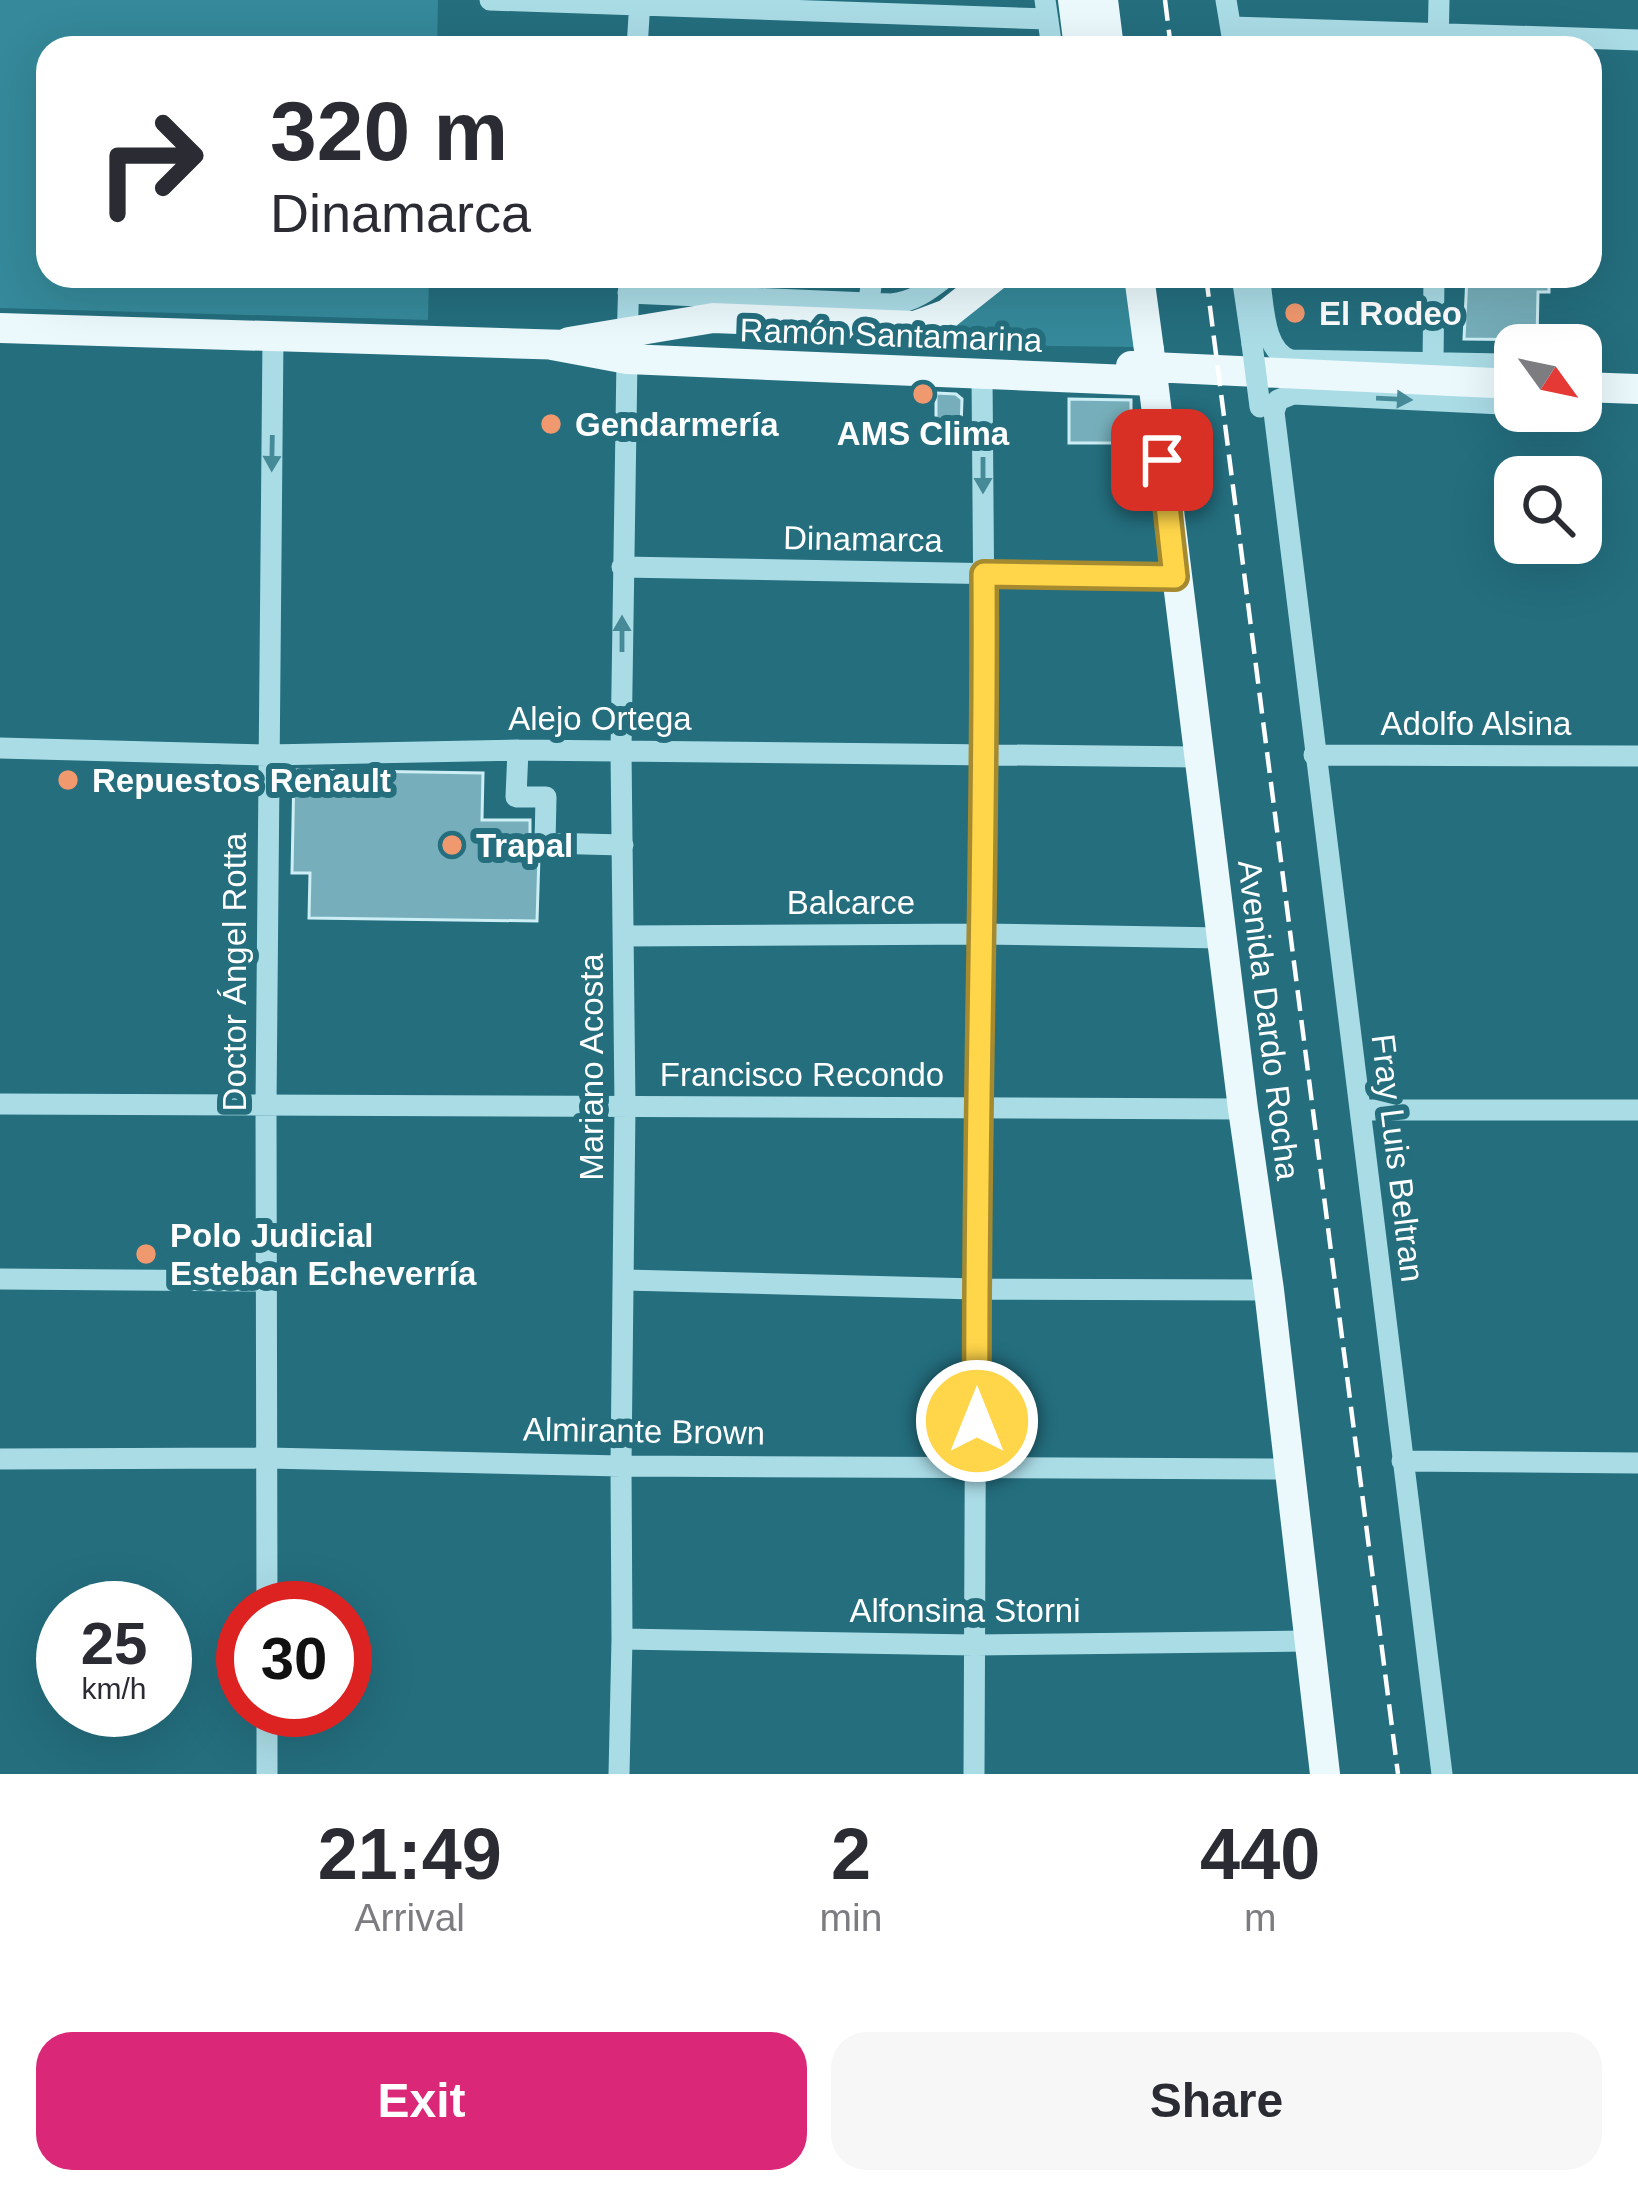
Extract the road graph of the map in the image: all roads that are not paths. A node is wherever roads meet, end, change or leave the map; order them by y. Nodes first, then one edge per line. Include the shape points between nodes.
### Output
1 (490, 0) edge
2 (1103, 0) edge
3 (1226, 0) edge
4 (1439, 0) edge
5 (640, 2) edge
6 (1056, 6) edge
7 (639, 36) edge
8 (1053, 36) edge
9 (1072, 36) edge
10 (1108, 36) edge
11 (1233, 36) edge
12 (1438, 36) edge
13 (1602, 40) edge
14 (1638, 40) edge
15 (628, 288) edge
16 (679, 288) edge
17 (870, 288) edge
18 (931, 288) edge
19 (980, 288) edge
20 (1141, 288) edge
21 (1245, 288) edge
22 (1260, 288) edge
23 (1434, 288) edge
24 (868, 303) junction
25 (0, 328) edge
26 (273, 336) junction
27 (627, 345) junction
28 (1262, 345) junction
29 (1433, 363) junction
30 (1494, 364) edge
31 (1151, 366) junction
32 (982, 375) junction
33 (1494, 383) edge
34 (1602, 388) edge
35 (1638, 389) edge
36 (1269, 404) junction
37 (1494, 404) edge
38 (622, 567) junction
39 (984, 574) junction
40 (1175, 577) junction
41 (0, 748) edge
42 (518, 750) junction
43 (621, 751) junction
44 (268, 755) junction
45 (985, 755) junction
46 (1314, 755) junction
47 (1638, 756) edge
48 (1199, 757) junction
49 (623, 845) junction
50 (981, 934) junction
51 (624, 936) junction
52 (1222, 938) junction
53 (0, 1104) edge
54 (266, 1105) junction
55 (625, 1106) junction
56 (980, 1108) junction
57 (1243, 1109) junction
58 (1360, 1110) junction
59 (1638, 1110) edge
60 (0, 1279) edge
61 (625, 1280) junction
62 (266, 1281) junction
63 (976, 1289) junction
64 (1269, 1290) junction
65 (268, 1458) junction
66 (0, 1459) edge
67 (1402, 1461) junction
68 (1638, 1463) edge
69 (621, 1466) junction
70 (977, 1466) junction
71 (1288, 1469) junction
72 (267, 1581) edge
73 (622, 1639) junction
74 (1308, 1641) junction
75 (974, 1645) junction
76 (267, 1737) edge
77 (267, 1774) edge
78 (619, 1774) edge
79 (974, 1774) edge
80 (1325, 1774) edge
81 (1442, 1774) edge

1 - 5 street
2 - 10 main road
3 - 11 street
4 - 12 street
5 - 6 street
5 - 7 street
6 - 8 street
6 - 9 main road
13 - 14 street
15 - 27 street, Mariano Acosta
16 - 24 street, Ramón Santamarina
17 - 24 street
18 - 24 street, Ramón Santamarina via 906,303
19 - 27 main road, Ramón Santamarina via 916,326 713,318
20 - 31 main road, Avenida Dardo Rocha
21 - 28 street, Fray Luis Beltran
22 - 28 street, Fray Luis Beltran
23 - 29 street
25 - 26 main road, Ramón Santamarina
26 - 27 main road, Ramón Santamarina
26 -> 44 street, Doctor Ángel Rotta
27 - 32 main road, Ramón Santamarina
27 - 33 main road, Ramón Santamarina via 781,345
27 - 38 street, Mariano Acosta
28 - 29 street via 1291,359
28 - 36 street, Fray Luis Beltran, bridge
29 - 30 street
31 - 32 main road, Ramón Santamarina
31 - 40 main road, Avenida Dardo Rocha
32 -> 39 street
34 - 35 main road
36 -> 37 street via 1293,394
36 - 46 street, Fray Luis Beltran via 1270,504 1289,550
38 - 39 street, Dinamarca
43 -> 38 street, Mariano Acosta
39 - 40 street, Dinamarca
39 - 45 street
40 - 48 main road, Avenida Dardo Rocha
41 - 44 street, Alejo Ortega
42 - 43 street, Alejo Ortega
42 - 44 street, Alejo Ortega
42 - 49 street via 516,796 546,797 544,843
43 - 45 street, Alejo Ortega
43 - 49 street, Mariano Acosta
44 - 54 street, Doctor Ángel Rotta
45 - 48 street, Alejo Ortega
45 - 50 street
46 - 47 street, Adolfo Alsina
46 - 58 street, Fray Luis Beltran
48 - 52 main road, Avenida Dardo Rocha
49 - 51 street, Mariano Acosta
50 - 51 street, Balcarce
50 - 52 street, Balcarce
50 - 56 street
51 - 55 street, Mariano Acosta
52 - 57 main road, Avenida Dardo Rocha
53 - 54 street, Francisco Recondo
54 - 55 street, Francisco Recondo
54 - 62 street, Doctor Ángel Rotta
55 - 56 street, Francisco Recondo
55 - 61 street, Mariano Acosta
56 - 57 street, Francisco Recondo
56 - 63 street
57 - 64 main road, Avenida Dardo Rocha
58 - 59 street
58 - 67 street, Fray Luis Beltran
60 - 62 street
61 - 63 street
61 - 69 street, Mariano Acosta
62 - 65 street, Doctor Ángel Rotta
63 - 64 street
63 - 70 street
64 - 71 main road, Avenida Dardo Rocha
65 - 66 street, Almirante Brown
65 - 69 street, Almirante Brown
65 - 72 street, Doctor Ángel Rotta
67 - 68 street
67 - 81 street, Fray Luis Beltran
69 - 70 street, Almirante Brown
69 - 73 street, Mariano Acosta
70 - 71 street, Almirante Brown
70 - 75 street
71 - 74 main road, Avenida Dardo Rocha
73 - 75 street, Alfonsina Storni
73 - 78 street, Mariano Acosta
74 - 75 street, Alfonsina Storni
74 - 80 main road, Avenida Dardo Rocha
75 - 79 street
76 - 77 street

